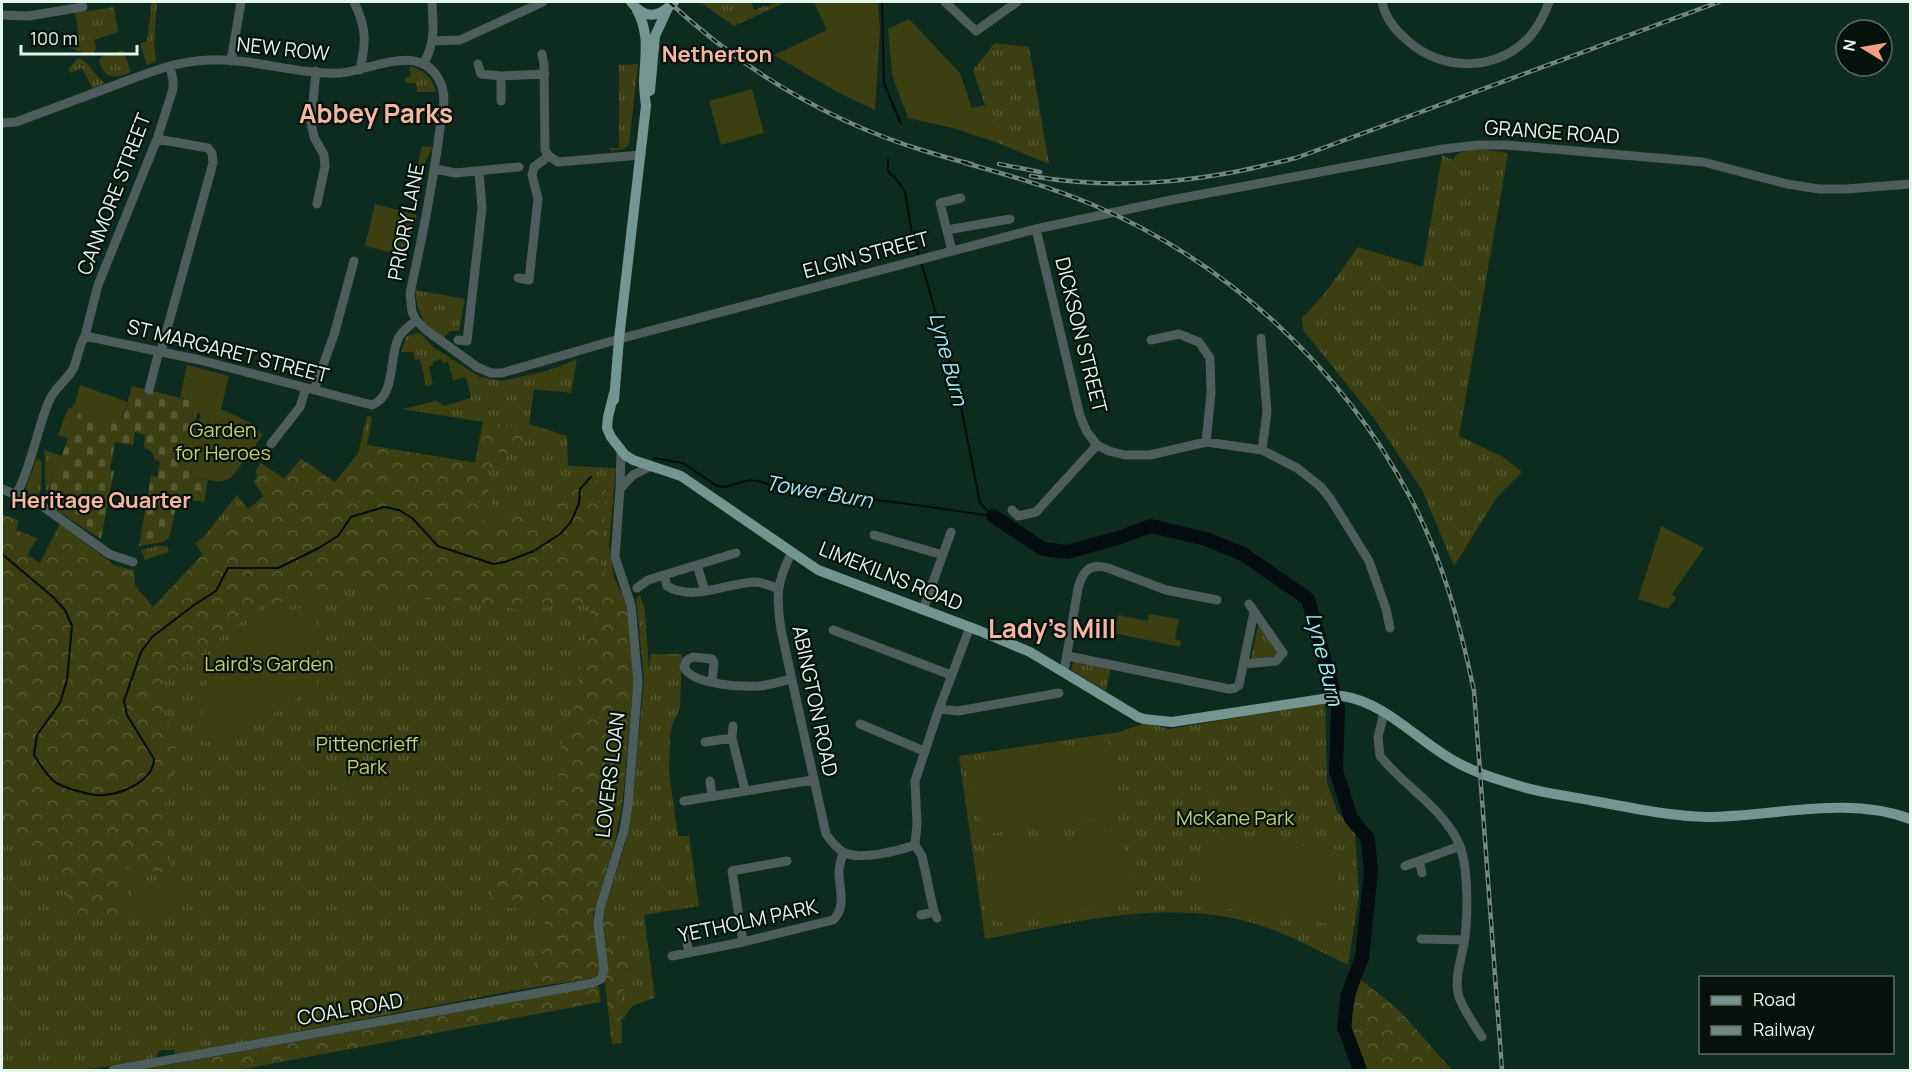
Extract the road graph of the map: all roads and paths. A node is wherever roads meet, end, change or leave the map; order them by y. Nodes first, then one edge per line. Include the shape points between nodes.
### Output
1 (241, 2) edge
2 (354, 2) edge
3 (432, 2) edge
4 (543, 2) edge
5 (945, 2) edge
6 (1017, 2) edge
7 (1382, 2) edge
8 (1549, 2) edge
9 (634, 6) edge
10 (670, 6) edge
11 (82, 7) dead end
12 (2, 15) edge
13 (433, 40) junction
14 (542, 54) dead end
15 (231, 61) junction
16 (424, 63) junction
17 (478, 64) dead end
18 (170, 66) junction
19 (360, 70) junction
20 (316, 71) junction
21 (544, 74) junction
22 (501, 76) junction
23 (501, 101) dead end
24 (646, 106) junction
25 (2, 123) edge
26 (157, 139) junction
27 (641, 155) junction
28 (549, 156) junction
29 (519, 166) dead end
30 (435, 170) junction
31 (478, 171) junction
32 (1911, 183) edge
33 (961, 198) dead end
34 (317, 204) dead end
35 (1123, 211) joint
36 (1010, 219) dead end
37 (1036, 229) junction
38 (947, 230) junction
39 (952, 251) junction
40 (354, 261) dead end
41 (518, 278) dead end
42 (417, 320) junction
43 (85, 336) junction
44 (1262, 338) dead end
45 (619, 339) junction
46 (458, 340) dead end
47 (1151, 340) dead end
48 (160, 351) junction
49 (310, 389) junction
50 (149, 390) dead end
51 (270, 439) dead end
52 (1206, 442) junction
53 (1097, 445) junction
54 (1262, 450) junction
55 (623, 452) junction
56 (651, 466) junction
57 (2, 489) edge
58 (620, 489) junction
59 (16, 495) junction
60 (1012, 510) dead end
61 (951, 532) dead end
62 (874, 535) dead end
63 (792, 552) junction
64 (736, 554) dead end
65 (943, 555) junction
66 (134, 562) dead end
67 (697, 565) junction
68 (664, 575) junction
69 (637, 588) dead end
70 (777, 588) junction
71 (705, 591) junction
72 (1217, 600) dead end
73 (923, 610) junction
74 (970, 627) junction
75 (1390, 628) dead end
76 (833, 630) dead end
77 (1068, 656) junction
78 (1244, 664) junction
79 (1064, 672) junction
80 (951, 675) junction
81 (792, 679) junction
82 (712, 682) dead end
83 (1059, 693) dead end
84 (939, 709) junction
85 (1384, 713) junction
86 (860, 724) dead end
87 (734, 726) dead end
88 (732, 738) junction
89 (705, 742) dead end
90 (924, 751) junction
91 (813, 780) junction
92 (710, 781) dead end
93 (745, 790) junction
94 (712, 795) junction
95 (684, 801) dead end
96 (1911, 819) edge
97 (915, 845) junction
98 (1460, 846) junction
99 (843, 852) junction
100 (788, 861) dead end
101 (1419, 861) junction
102 (1405, 866) dead end
103 (1422, 873) dead end
104 (921, 915) dead end
105 (686, 938) dead end
106 (1421, 939) dead end
107 (1464, 940) junction
108 (743, 942) junction
109 (689, 953) junction
110 (672, 956) dead end
111 (593, 983) joint
112 (1482, 1037) dead end
113 (113, 1071) edge

1 - 15 street
2 - 19 street via 362,17 366,42
3 - 13 street
4 - 13 street via 460,40
5 - 6 street via 976,31
7 - 8 street via 1397,32 1411,44 1429,56 1460,65 1506,55 1531,34
9 - 10 main road via 651,15
9 - 24 main road via 647,40
10 - 24 main road via 656,36
11 - 12 street via 28,16
13 - 16 street
14 - 21 street
15 - 18 street, NEW ROW
15 - 20 street, NEW ROW
16 - 19 street, NEW ROW via 406,59
16 - 30 street, PRIORY LANE via 444,91
17 - 22 street via 482,74
18 - 25 street, NEW ROW via 16,122
18 - 26 street, CANMORE STREET via 172,89
19 - 20 street, NEW ROW
20 - 34 street via 311,123 326,166
21 - 22 street
21 - 28 street via 545,150
22 - 23 street
24 - 27 main road
26 - 43 street, CANMORE STREET via 98,285
26 - 48 street via 208,148 213,163
27 - 28 street via 558,162
27 - 45 main road
28 - 41 street via 534,167 538,199 529,280
29 - 31 street
30 - 31 street
30 - 42 street, PRIORY LANE via 410,293
31 - 46 street via 482,208 467,341
32 - 35 street, GRANGE ROAD via 1819,189 1703,162 1478,145
33 - 38 street via 940,203
35 - 37 street, ELGIN STREET
36 - 38 street
37 - 39 street, ELGIN STREET
37 - 53 street, DICKSON STREET via 1080,416
38 - 39 street
39 - 45 street, ELGIN STREET
40 - 49 street via 334,334
42 - 45 street, ELGIN STREET via 477,368 491,373 519,369
42 - 49 street, ST MARGARET STREET via 398,339 383,398 372,405 363,404
43 - 48 street, ST MARGARET STREET
43 - 59 street, CANMORE STREET via 68,378 50,399
44 - 54 street via 1267,412
45 - 55 main road via 607,428
47 - 52 street via 1179,334 1199,342 1210,358
48 - 49 street, ST MARGARET STREET
48 - 50 street
49 - 51 street via 300,407
52 - 53 street via 1137,457
52 - 54 street
53 - 60 street via 1036,512 1018,516
54 - 75 street via 1297,468 1330,498 1369,561
55 - 56 main road, LIMEKILNS ROAD
55 - 58 street, LOVERS LOAN
56 - 58 street via 633,475
56 - 63 main road, LIMEKILNS ROAD via 681,476
57 - 59 street
58 - 111 street, LOVERS LOAN via 614,547 630,599 638,682 628,805 600,909 603,971 601,979
59 - 66 street via 41,505 109,554
61 - 65 street
62 - 65 street
63 - 70 street, ABINGTON ROAD
63 - 73 main road, LIMEKILNS ROAD via 818,570
64 - 67 street
65 - 73 street
67 - 68 street
67 - 71 street
68 - 69 street
68 - 71 street via 667,586 678,593
70 - 71 street via 755,582
70 - 81 street, ABINGTON ROAD via 777,607
72 - 77 street via 1166,590 1108,568 1091,567 1078,588
73 - 74 main road, LIMEKILNS ROAD
74 - 79 main road, LIMEKILNS ROAD via 1030,652
74 - 80 street
76 - 80 street
77 - 78 street via 1229,689 1239,685
77 - 79 street
78 - 78 street via 1252,608 1283,653 1276,661
79 - 85 main road, LIMEKILNS ROAD via 1144,719 1172,722 1336,696 1355,698
80 - 84 street
81 - 82 street via 760,686
81 - 91 street, ABINGTON ROAD
83 - 84 street via 958,711
84 - 90 street
85 - 96 main road, LIMEKILNS ROAD via 1451,759 1524,788 1669,815 1708,817 1848,809
85 - 98 street via 1378,737 1380,756 1450,827
86 - 90 street
87 - 88 street
88 - 89 street
88 - 93 street
90 - 97 street via 915,782
91 - 93 street
91 - 99 street, ABINGTON ROAD via 826,834
92 - 94 street
93 - 94 street
94 - 95 street
97 - 99 street via 855,856
97 - 104 street via 922,856 936,915
98 - 101 street
98 - 107 street via 1467,893
99 - 108 street, YETHOLM PARK via 839,871 841,909 833,920
100 - 108 street via 732,871
101 - 102 street
101 - 103 street
105 - 109 street
106 - 107 street
107 - 112 street via 1458,995
108 - 109 street, YETHOLM PARK
109 - 110 street, YETHOLM PARK
111 - 113 street, COAL ROAD

